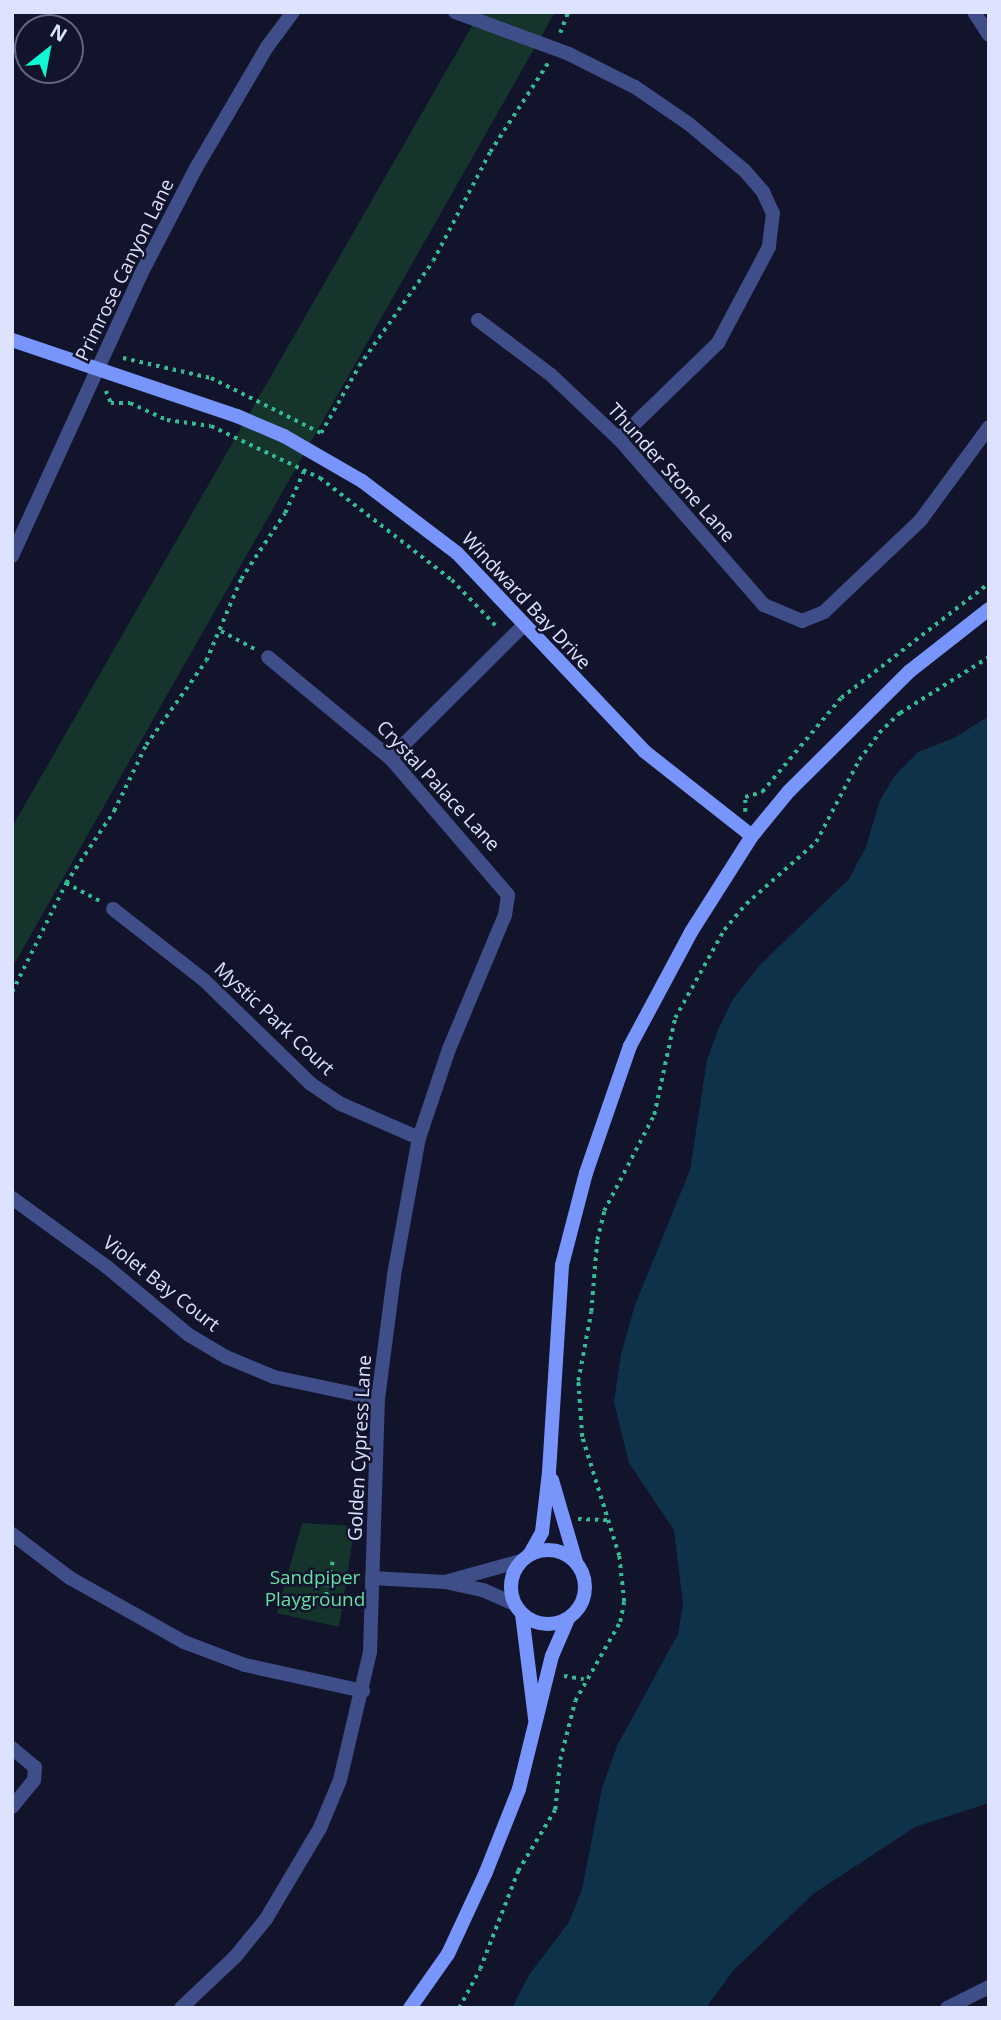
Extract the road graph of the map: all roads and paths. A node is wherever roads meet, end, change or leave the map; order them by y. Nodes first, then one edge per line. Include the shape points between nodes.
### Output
1 (293, 12) edge
2 (454, 12) edge
3 (568, 12) edge
4 (974, 12) edge
5 (560, 32) dead end
6 (989, 35) edge
7 (547, 66) dead end
8 (478, 320) dead end
9 (12, 340) edge
10 (123, 358) dead end
11 (97, 370) junction
12 (111, 404) dead end
13 (989, 427) edge
14 (620, 439) junction
15 (305, 469) junction
16 (12, 556) edge
17 (989, 583) edge
18 (989, 609) edge
19 (524, 625) junction
20 (495, 628) dead end
21 (221, 631) junction
22 (268, 657) joint
23 (989, 657) edge
24 (390, 758) junction
25 (748, 834) junction
26 (66, 883) junction
27 (508, 895) joint
28 (113, 909) joint
29 (12, 992) edge
30 (419, 1138) junction
31 (12, 1198) edge
32 (378, 1399) junction
33 (549, 1472) junction
34 (12, 1534) edge
35 (526, 1557) junction
36 (332, 1562) dead end
37 (576, 1562) junction
38 (372, 1578) junction
39 (328, 1579) junction
40 (349, 1582) dead end
41 (445, 1582) junction
42 (326, 1596) dead end
43 (518, 1609) junction
44 (568, 1619) junction
45 (363, 1690) junction
46 (535, 1724) junction
47 (12, 1748) edge
48 (12, 1807) edge
49 (989, 1987) edge
50 (181, 2008) edge
51 (410, 2008) edge
52 (459, 2008) edge
53 (947, 2008) edge

1 - 11 street, Primrose Canyon Lane via 267,47 196,168
2 - 14 street via 569,54 635,87 745,171 764,192 774,213 769,247 718,343
3 - 5 path
4 - 6 street
7 - 10 path via 490,152 428,269 359,366 321,433 211,378
8 - 14 street, Thunder Stone Lane via 551,375
9 - 11 street, Windward Bay Drive
11 - 16 street, Primrose Canyon Lane
11 - 19 street, Windward Bay Drive via 237,416 323,457 435,534
12 - 15 path via 130,403 167,420 211,426
13 - 14 street, Thunder Stone Lane via 920,521 824,612 802,621 764,605
15 - 20 path via 343,492 452,580 493,619
15 - 21 path via 285,513 241,579
17 - 25 path via 841,698 762,792 745,797
18 - 25 street via 955,632 844,732
19 - 24 street
19 - 25 street, Windward Bay Drive via 644,751
21 - 22 path
21 - 26 path via 206,661 154,732 114,811
22 - 24 street, Crystal Palace Lane
23 - 52 path via 900,713 879,733 859,760 816,842 746,904 724,930 675,1017 654,1115 604,1211 578,1381 582,1437 611,1520 624,1602 610,1644 575,1701 560,1760 555,1811 518,1871 480,1969
24 - 27 street, Crystal Palace Lane
25 - 33 street via 630,1046 586,1173 562,1265
26 - 28 path
26 - 29 path
27 - 30 street, Golden Cypress Lane via 505,915 449,1049
28 - 30 street, Mystic Park Court via 204,979 311,1084 360,1114
30 - 32 street, Golden Cypress Lane
31 - 32 street, Violet Bay Court via 55,1226 189,1335 226,1357 274,1377
32 - 38 street, Golden Cypress Lane
33 - 35 street via 542,1532
33 - 37 street
34 - 45 street via 70,1578 184,1642 244,1665
35 - 37 street via 553,1550
35 - 41 street
35 - 43 street via 511,1581
36 - 39 path
37 - 44 street via 586,1586 584,1599
38 - 41 street
38 - 45 street, Golden Cypress Lane via 370,1652
39 - 40 path
39 - 42 path
41 - 43 street via 483,1590
43 - 44 street via 542,1624
43 - 46 street
44 - 46 street via 552,1656
45 - 50 street, Golden Cypress Lane via 340,1780 298,1869 235,1957
46 - 51 street via 519,1789 485,1872 448,1954
47 - 48 street via 35,1767 34,1780
49 - 53 street

